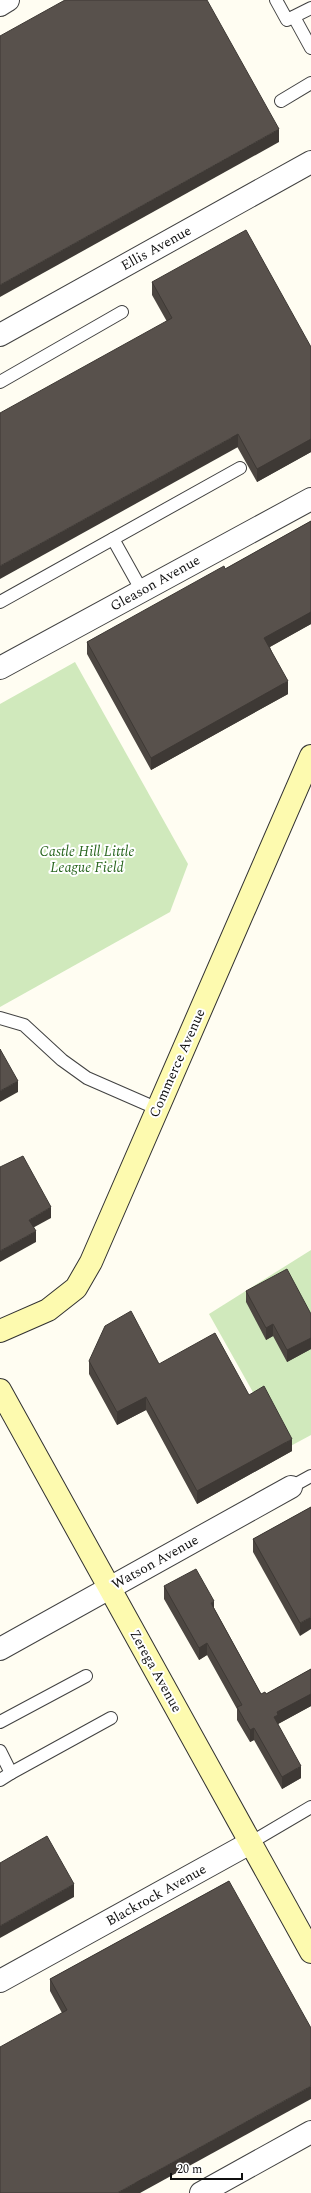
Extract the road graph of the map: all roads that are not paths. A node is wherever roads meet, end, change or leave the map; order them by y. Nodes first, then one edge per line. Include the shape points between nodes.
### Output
1 (8, 0) edge
2 (276, 0) edge
3 (0, 4) edge
4 (311, 8) edge
5 (294, 17) junction
6 (311, 48) edge
7 (311, 84) edge
8 (281, 101) dead end
9 (311, 162) edge
10 (122, 312) dead end
11 (0, 335) edge
12 (0, 382) edge
13 (240, 468) dead end
14 (311, 498) edge
15 (113, 539) junction
16 (142, 591) junction
17 (0, 602) edge
18 (0, 668) edge
19 (311, 756) edge
20 (0, 1018) edge
21 (158, 1109) junction
22 (0, 1331) edge
23 (0, 1390) edge
24 (311, 1476) edge
25 (291, 1487) joint
26 (110, 1588) junction
27 (0, 1649) edge
28 (86, 1676) dead end
29 (111, 1718) dead end
30 (0, 1722) edge
31 (0, 1751) edge
32 (11, 1773) junction
33 (0, 1780) edge
34 (311, 1807) edge
35 (250, 1843) junction
36 (311, 1952) edge
37 (0, 1981) edge
38 (311, 2132) edge
39 (201, 2193) edge

1 - 3 street
2 - 5 lane via 287,20
4 - 5 lane
5 - 6 lane
7 - 8 lane
9 - 11 street, Ellis Avenue
10 - 12 lane
13 - 15 lane
14 - 16 street, Gleason Avenue
15 - 16 lane
15 - 17 lane
16 - 18 street, Gleason Avenue
19 - 21 main road, Commerce Avenue
20 - 21 lane via 24,1024 62,1060 87,1078
21 - 22 main road, Commerce Avenue via 91,1262 76,1288 48,1310
23 - 26 main road, Zerega Avenue
24 - 25 lane, Watson Avenue
25 - 26 street, Watson Avenue
26 - 27 street, Watson Avenue
26 - 35 main road, Zerega Avenue
28 - 30 lane
29 - 32 lane
31 - 32 lane
32 - 33 lane
34 - 35 lane, Blackrock Avenue
35 - 36 main road, Zerega Avenue
35 - 37 street, Blackrock Avenue
38 - 39 street

